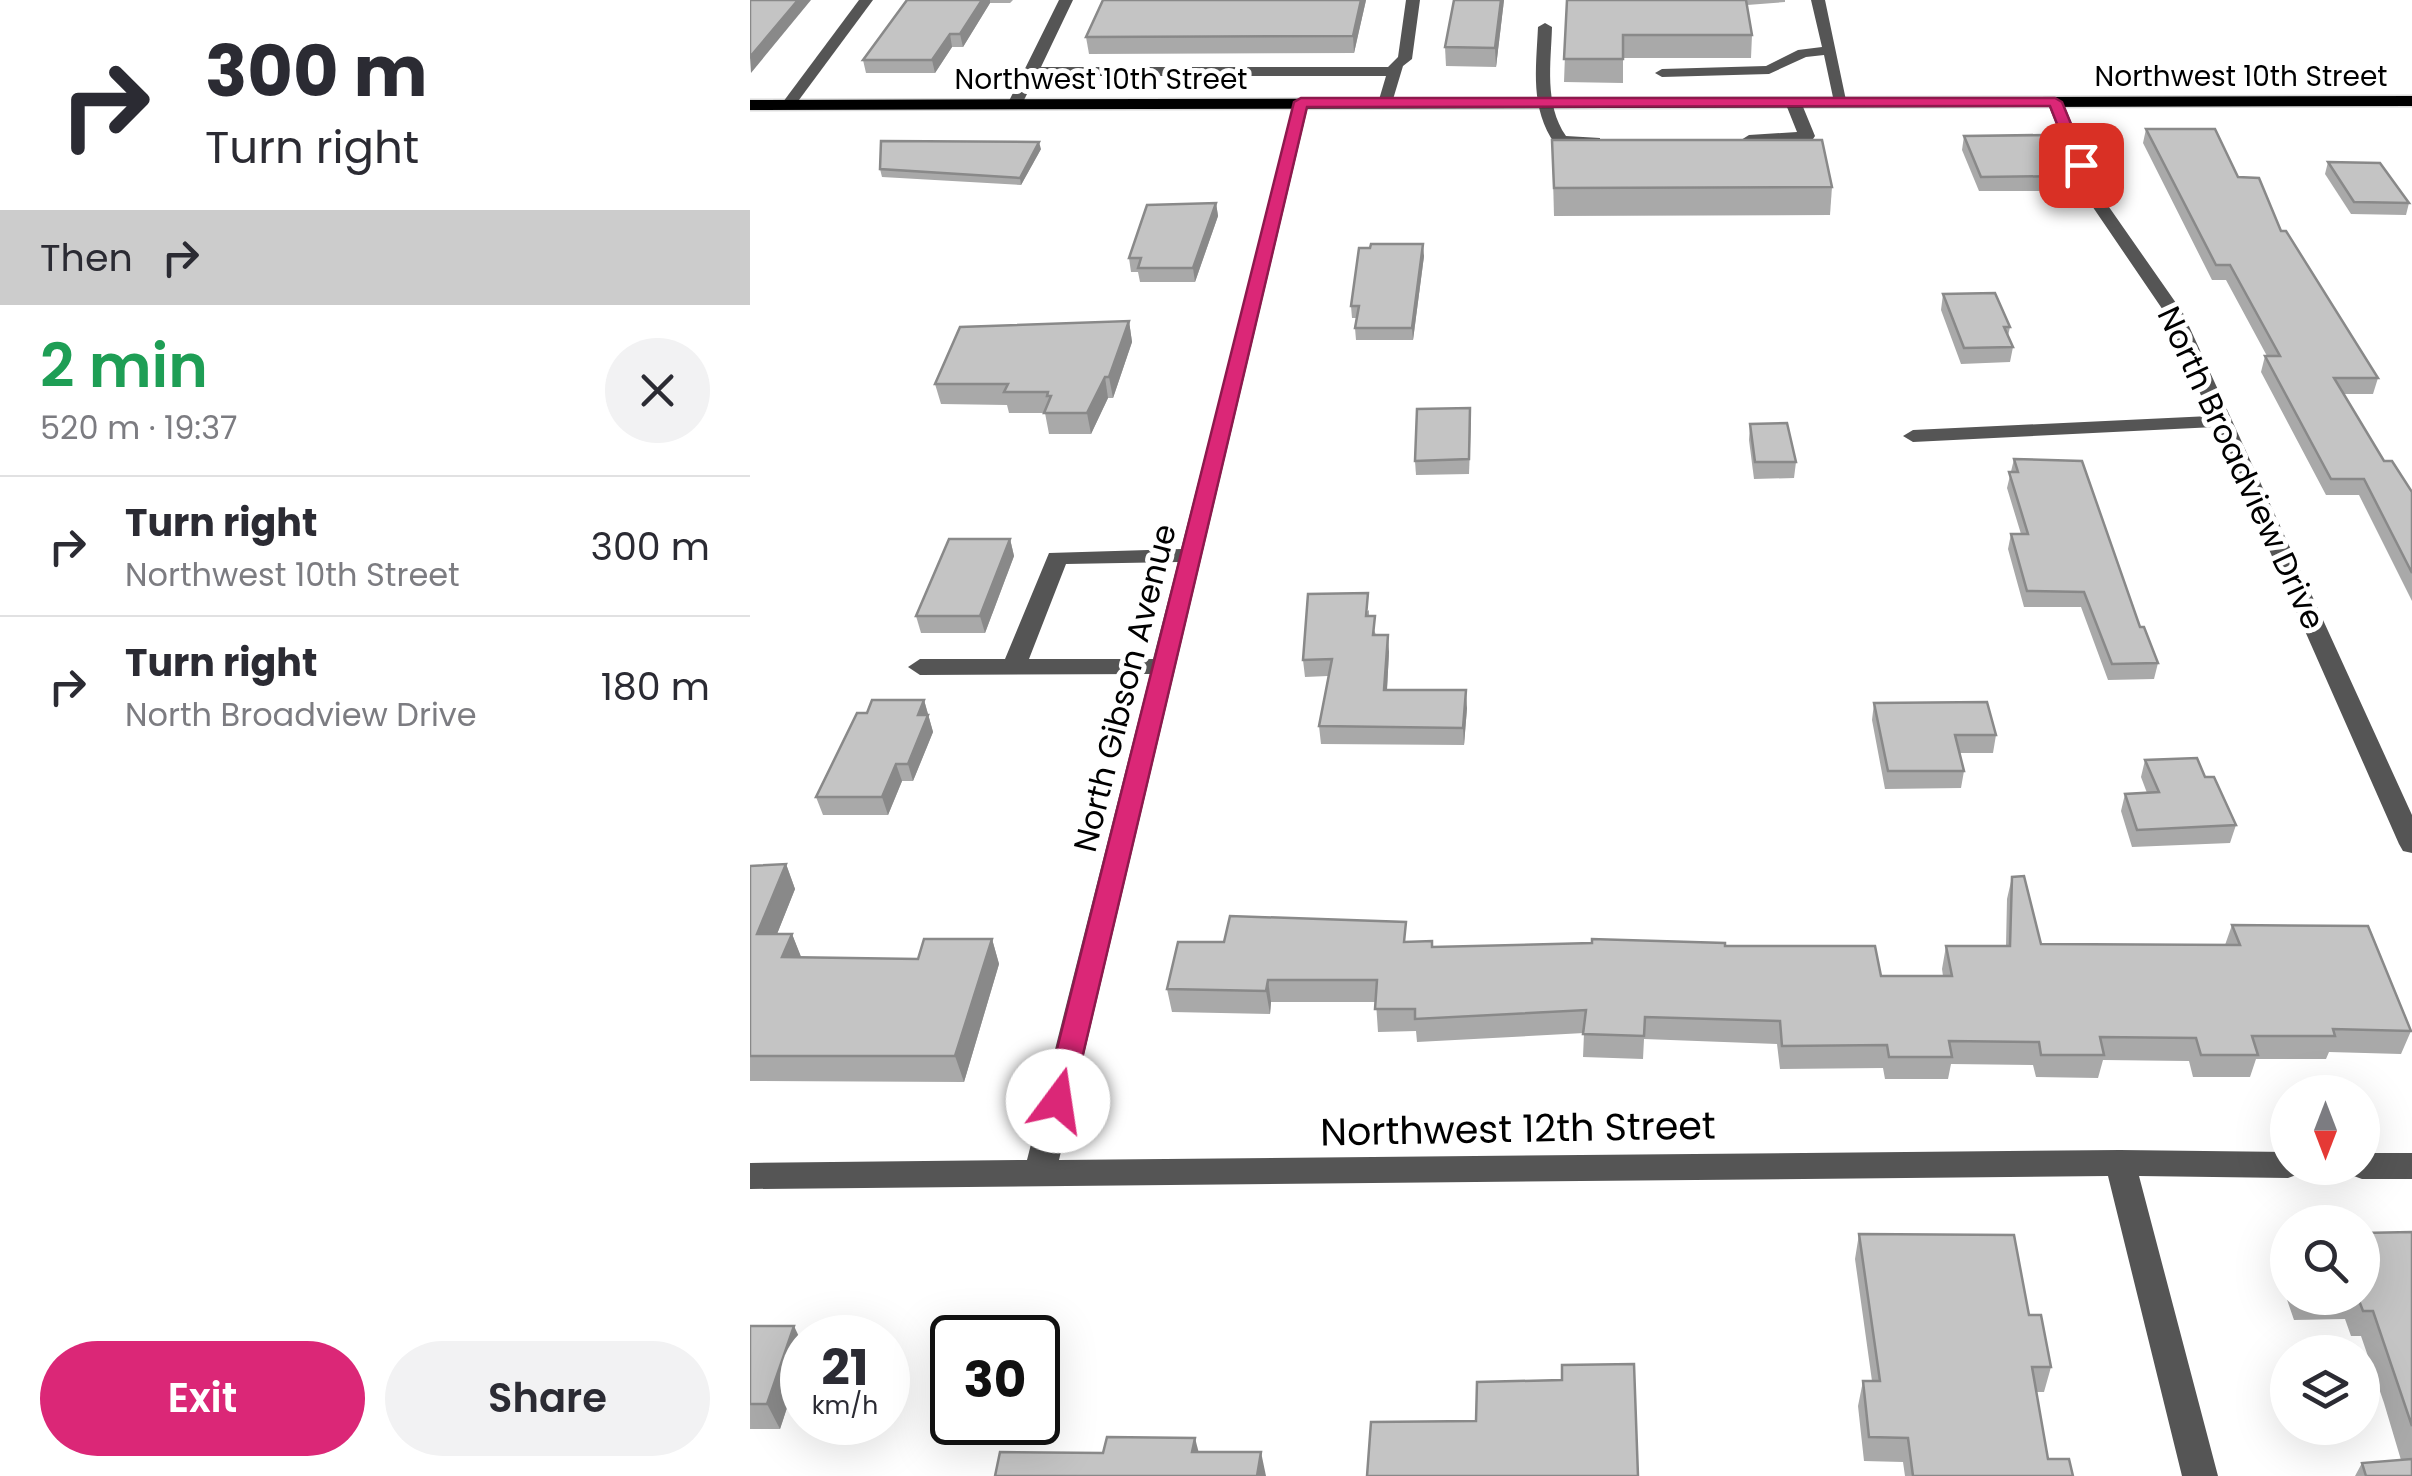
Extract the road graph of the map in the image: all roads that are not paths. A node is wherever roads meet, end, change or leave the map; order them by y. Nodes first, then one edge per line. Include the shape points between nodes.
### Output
1 (866, 0) edge
2 (1066, 0) edge
3 (1413, 0) edge
4 (1818, 0) edge
5 (1544, 28) dead end
6 (1830, 50) junction
7 (1394, 71) junction
8 (1028, 72) junction
9 (1662, 73) edge
10 (2412, 101) edge
11 (1301, 102) junction
12 (1544, 102) junction
13 (1793, 102) junction
14 (1842, 102) junction
15 (2055, 102) junction
16 (1386, 103) junction
17 (750, 105) edge
18 (788, 105) junction
19 (1014, 105) junction
20 (1740, 140) edge
21 (1621, 141) edge
22 (2222, 421) junction
23 (1913, 436) dead end
24 (1190, 556) junction
25 (1014, 666) junction
26 (1164, 666) junction
27 (920, 667) dead end
28 (2412, 844) edge
29 (2120, 1163) junction
30 (2270, 1165) edge
31 (2380, 1166) edge
32 (2412, 1166) edge
33 (1040, 1174) junction
34 (750, 1176) edge
35 (2200, 1476) edge

1 - 18 street
2 - 8 street
3 - 7 street via 1405,59
4 - 6 street
5 - 12 street
6 - 9 street via 1803,53 1769,70
6 - 14 street
7 - 8 street
7 - 16 street
8 - 19 street
10 - 15 main road, Northwest 10th Street
11 - 16 main road, Northwest 10th Street
11 - 19 main road, Northwest 10th Street
11 - 24 street, North Gibson Avenue
12 - 13 main road, Northwest 10th Street
12 - 16 main road, Northwest 10th Street
12 - 21 street via 1550,127 1562,141
13 - 14 main road, Northwest 10th Street
13 - 20 street via 1807,136
14 - 15 main road, Northwest 10th Street
15 - 22 street, North Broadview Drive via 2094,196 2174,314
17 - 18 main road, Northwest 10th Street
18 - 19 main road, Northwest 10th Street
22 - 23 street
22 - 28 street, North Broadview Drive
24 - 25 street via 1057,558
24 - 26 street, North Gibson Avenue
25 - 26 street
25 - 27 street
26 - 33 street, North Gibson Avenue
29 - 30 street, Northwest 12th Street
29 - 33 street, Northwest 12th Street
29 - 35 street
31 - 32 street
33 - 34 street, Northwest 12th Street

